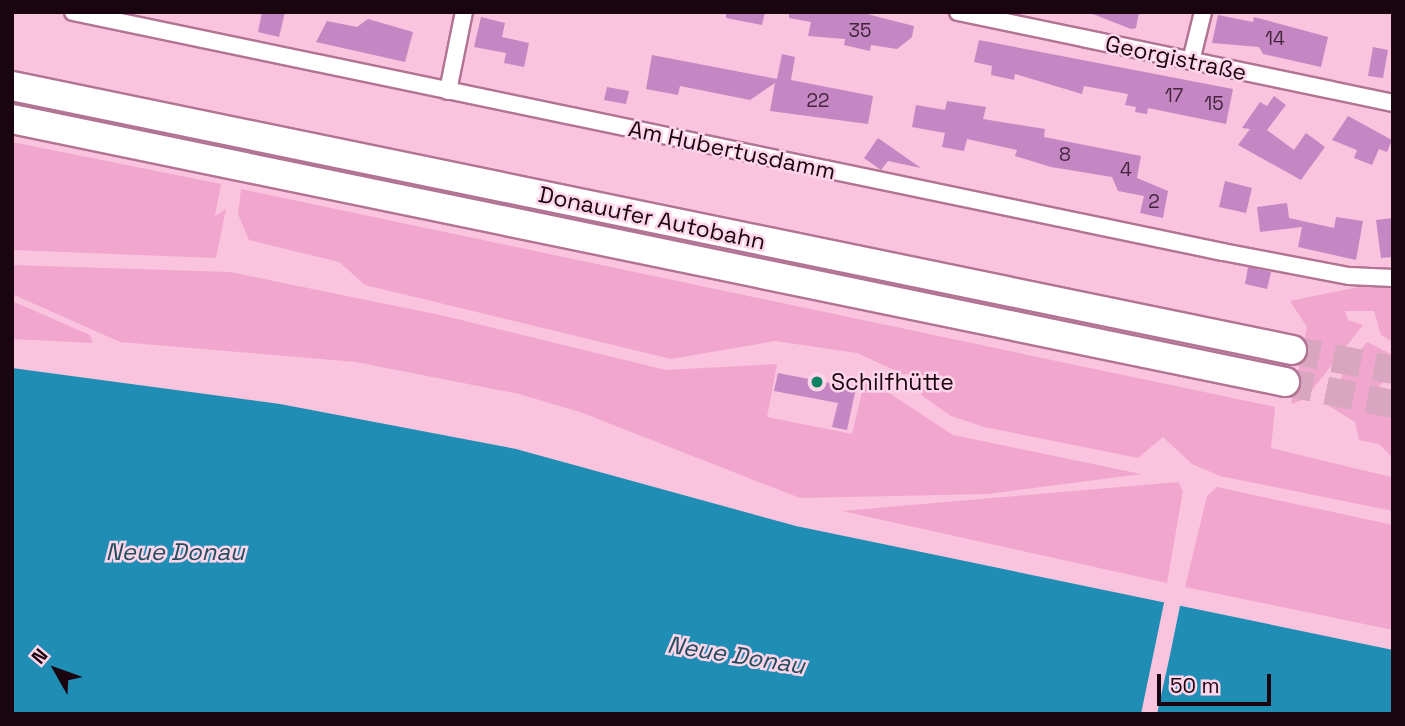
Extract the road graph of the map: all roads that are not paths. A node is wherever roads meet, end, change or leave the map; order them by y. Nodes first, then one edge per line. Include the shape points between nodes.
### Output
1 (73, 12) edge
2 (464, 12) edge
3 (958, 12) edge
4 (1203, 12) edge
5 (1191, 61) junction
6 (12, 86) edge
7 (448, 91) junction
8 (1393, 103) edge
9 (12, 119) edge
10 (1393, 278) edge
11 (1292, 350) tunnel mouth
12 (1285, 382) tunnel mouth

1 - 7 street, Am Hubertusdamm
2 - 7 street
3 - 5 street, Georgistraße
4 - 5 street
5 - 8 street, Georgistraße
6 - 11 highway, Donauufer Autobahn
7 - 10 street, Am Hubertusdamm via 1235,254 1349,276
9 - 12 highway, Donauufer Autobahn

